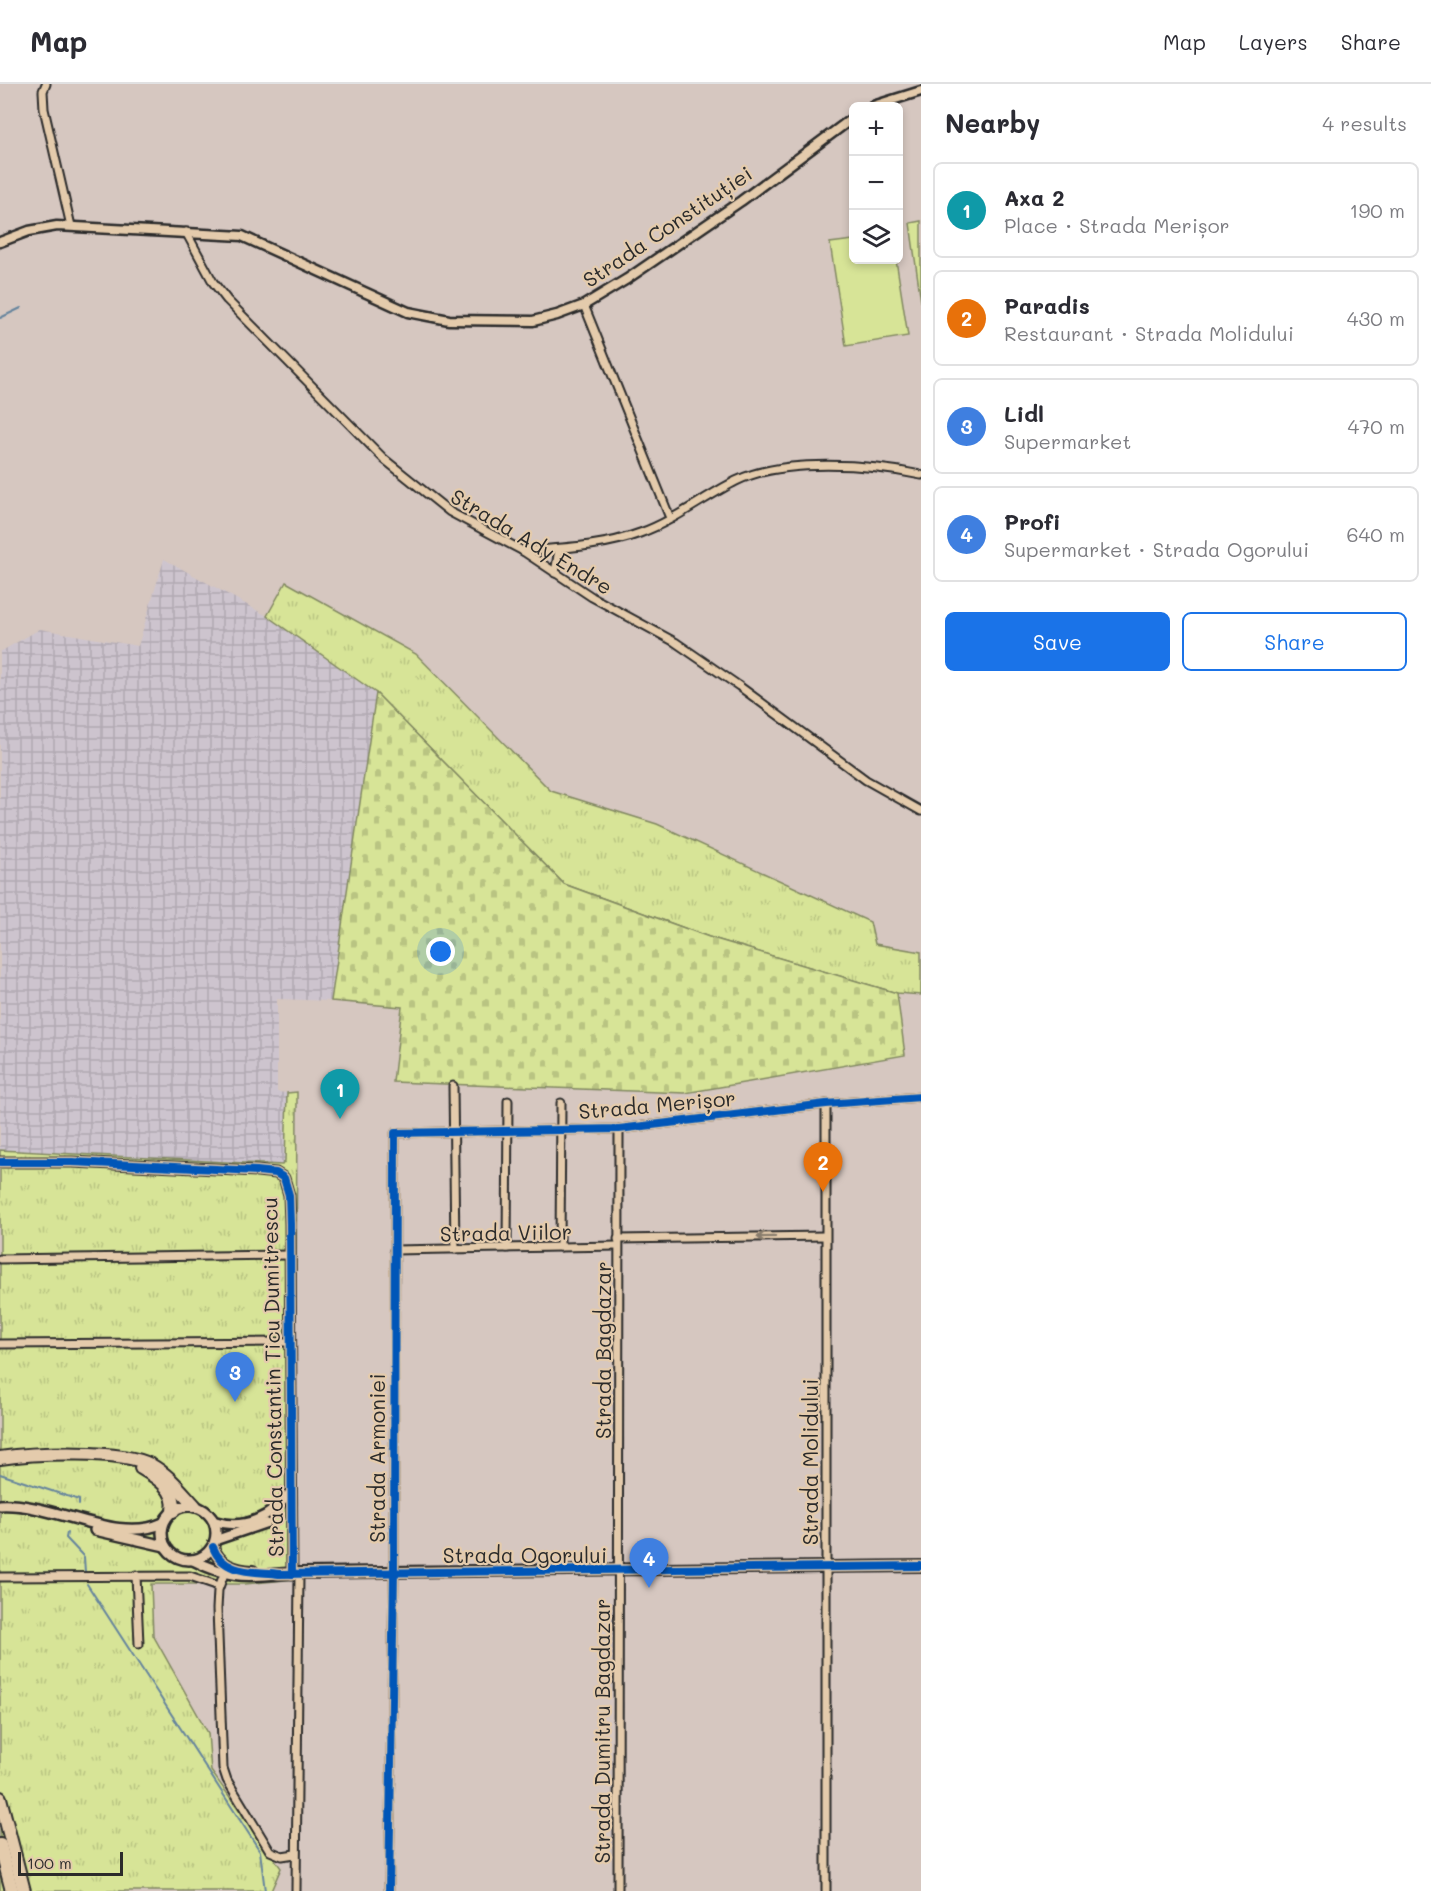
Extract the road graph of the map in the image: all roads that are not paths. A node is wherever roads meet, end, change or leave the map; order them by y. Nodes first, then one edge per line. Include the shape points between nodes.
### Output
1 (45, 85) edge
2 (921, 91) edge
3 (886, 102) edge
4 (849, 121) edge
5 (71, 226) junction
6 (186, 232) junction
7 (0, 242) edge
8 (584, 305) junction
9 (921, 474) edge
10 (670, 518) junction
11 (559, 549) junction
12 (523, 551) junction
13 (555, 573) junction
14 (921, 811) edge
15 (453, 1086) dead end
16 (921, 1097) edge
17 (508, 1101) dead end
18 (561, 1103) dead end
19 (826, 1104) junction
20 (561, 1130) junction
21 (619, 1130) junction
22 (507, 1131) junction
23 (395, 1133) joint
24 (454, 1133) junction
25 (0, 1162) edge
26 (825, 1236) junction
27 (618, 1242) junction
28 (560, 1247) junction
29 (507, 1248) junction
30 (455, 1249) junction
31 (394, 1250) junction
32 (290, 1255) junction
33 (0, 1259) edge
34 (289, 1342) junction
35 (0, 1344) edge
36 (69, 1455) junction
37 (0, 1458) edge
38 (291, 1492) junction
39 (282, 1504) junction
40 (0, 1505) edge
41 (195, 1506) junction
42 (173, 1511) junction
43 (55, 1512) junction
44 (214, 1521) junction
45 (163, 1523) junction
46 (214, 1544) junction
47 (165, 1546) junction
48 (194, 1560) junction
49 (921, 1566) edge
50 (824, 1568) junction
51 (618, 1571) junction
52 (394, 1572) junction
53 (224, 1574) junction
54 (279, 1574) junction
55 (135, 1575) junction
56 (296, 1576) junction
57 (0, 1577) edge
58 (219, 1586) junction
59 (139, 1644) dead end
60 (0, 1797) edge
61 (0, 1845) edge
62 (295, 1854) junction
63 (12, 1891) edge
64 (24, 1891) edge
65 (296, 1891) edge
66 (389, 1891) edge
67 (618, 1891) edge
68 (826, 1891) edge

1 - 5 street via 44,109
2 - 3 street
4 - 8 street, Strada Constituției via 741,201
5 - 6 street, Strada Constituției
5 - 7 street, Strada Constituției via 37,229
6 - 8 street, Strada Constituției via 256,240 378,300 420,316 519,322
6 - 12 street, Strada Ady Endre via 227,300 384,459 458,518
8 - 10 street
9 - 10 street via 844,465 765,472 738,480
10 - 11 street via 622,539
11 - 12 street
11 - 13 street
12 - 13 street, Strada Ady Endre
13 - 14 street, Strada Ady Endre via 675,642 866,780
15 - 24 street
16 - 19 street, Strada Merișor
17 - 22 street
18 - 20 street
19 - 21 street, Strada Merișor
19 - 26 street, Strada Molidului
20 - 21 street, Strada Merișor
20 - 22 street, Strada Merișor
20 - 28 street
21 - 27 street, Strada Bagdazar
22 - 24 street, Strada Merișor
22 - 29 street
23 - 24 street, Strada Merișor
23 - 31 street, Strada Armoniei
24 - 30 street
25 - 32 street, Strada Constantin Ticu Dumitrescu via 276,1173 288,1185
26 -> 27 street, Strada Viilor
26 - 50 street, Strada Molidului
27 - 28 street, Strada Viilor
27 - 51 street, Strada Bagdazar
28 - 29 street, Strada Viilor
29 - 30 street, Strada Viilor
30 - 31 street, Strada Viilor
31 - 52 street, Strada Armoniei
32 - 33 street
32 - 34 street, Strada Constantin Ticu Dumitrescu
34 - 35 street
34 - 38 street, Strada Constantin Ticu Dumitrescu
36 - 37 highway
36 - 41 highway via 122,1456 144,1462 163,1472
36 - 42 highway via 141,1468 167,1488 174,1500
38 - 39 street
38 - 56 street, Strada Constantin Ticu Dumitrescu
39 - 44 street via 252,1522
39 - 46 street via 266,1523
40 - 43 main road via 26,1505
41 - 42 main road
41 - 44 main road
42 - 45 main road
43 - 45 main road via 127,1530
43 - 47 main road via 102,1532
44 - 46 main road
45 - 47 main road
46 - 48 main road
46 - 54 main road, Strada Ogorului via 220,1561 236,1569
47 - 48 main road via 174,1556
48 - 53 main road, Strada Ogorului
49 - 50 main road, Strada Ogorului
50 - 51 main road, Strada Ogorului
50 - 68 street, Strada Molidului
51 - 52 main road, Strada Ogorului
51 - 67 street, Strada Dumitru Bagdazar
52 - 56 main road, Strada Ogorului
52 - 66 street, Strada Armoniei
53 - 54 main road, Strada Ogorului
53 - 58 street
54 - 56 main road, Strada Ogorului
55 - 57 street
55 - 58 street via 190,1576
55 - 59 street
56 - 62 street
58 - 62 street via 223,1768 270,1851 282,1856
60 - 64 highway
61 - 63 highway
62 - 65 street

